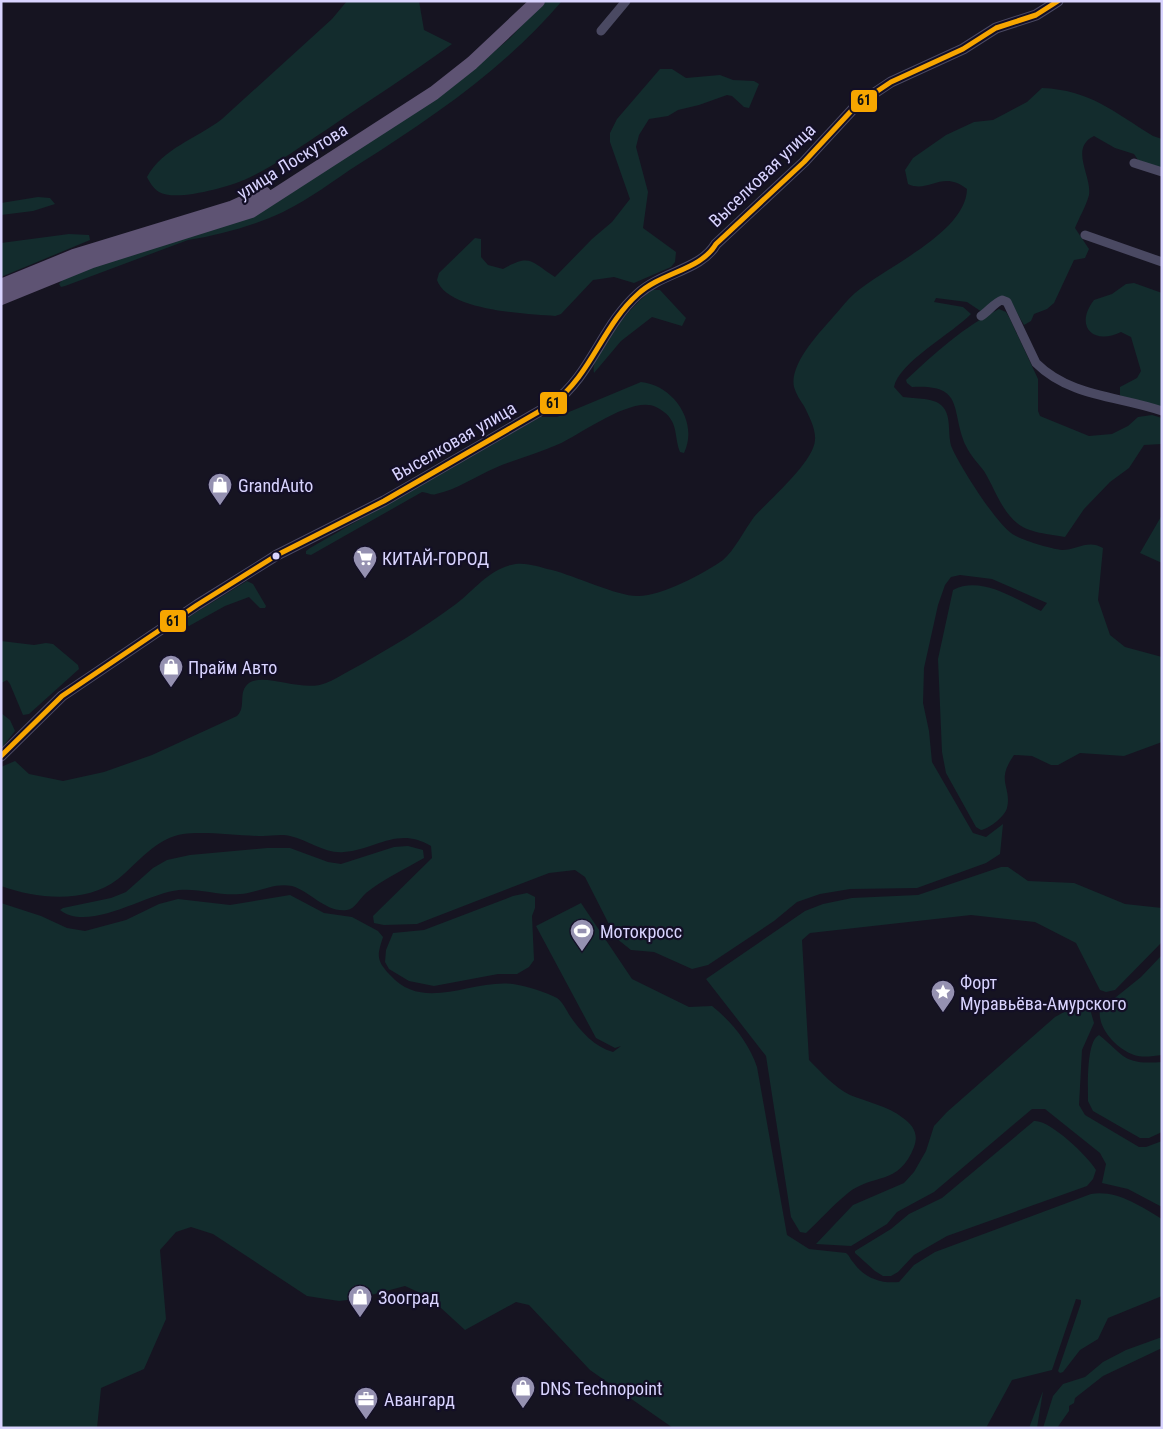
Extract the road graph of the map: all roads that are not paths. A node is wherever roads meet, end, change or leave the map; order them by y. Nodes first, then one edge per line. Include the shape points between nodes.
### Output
1 (525, 1) edge
2 (538, 1) edge
3 (626, 1) edge
4 (1058, 1) edge
5 (601, 31) dead end
6 (1134, 163) dead end
7 (1162, 172) edge
8 (1085, 235) dead end
9 (1162, 262) edge
10 (1, 286) edge
11 (1, 298) edge
12 (981, 316) dead end
13 (1162, 411) edge
14 (1, 756) edge

1 - 10 main road, улица Лоскутова via 485,42 450,71 259,196 74,256
2 - 11 main road, улица Лоскутова via 472,63 434,93 251,211 92,260
3 - 5 street
4 - 14 street, Выселковая улица via 1036,14 996,28 963,49 891,82 853,109 804,162 716,244 706,258 638,293 610,328 568,393 384,501 277,555 197,605 62,696
6 - 7 street
8 - 9 street
12 - 13 street via 997,301 1007,302 1036,363 1044,371 1102,398

